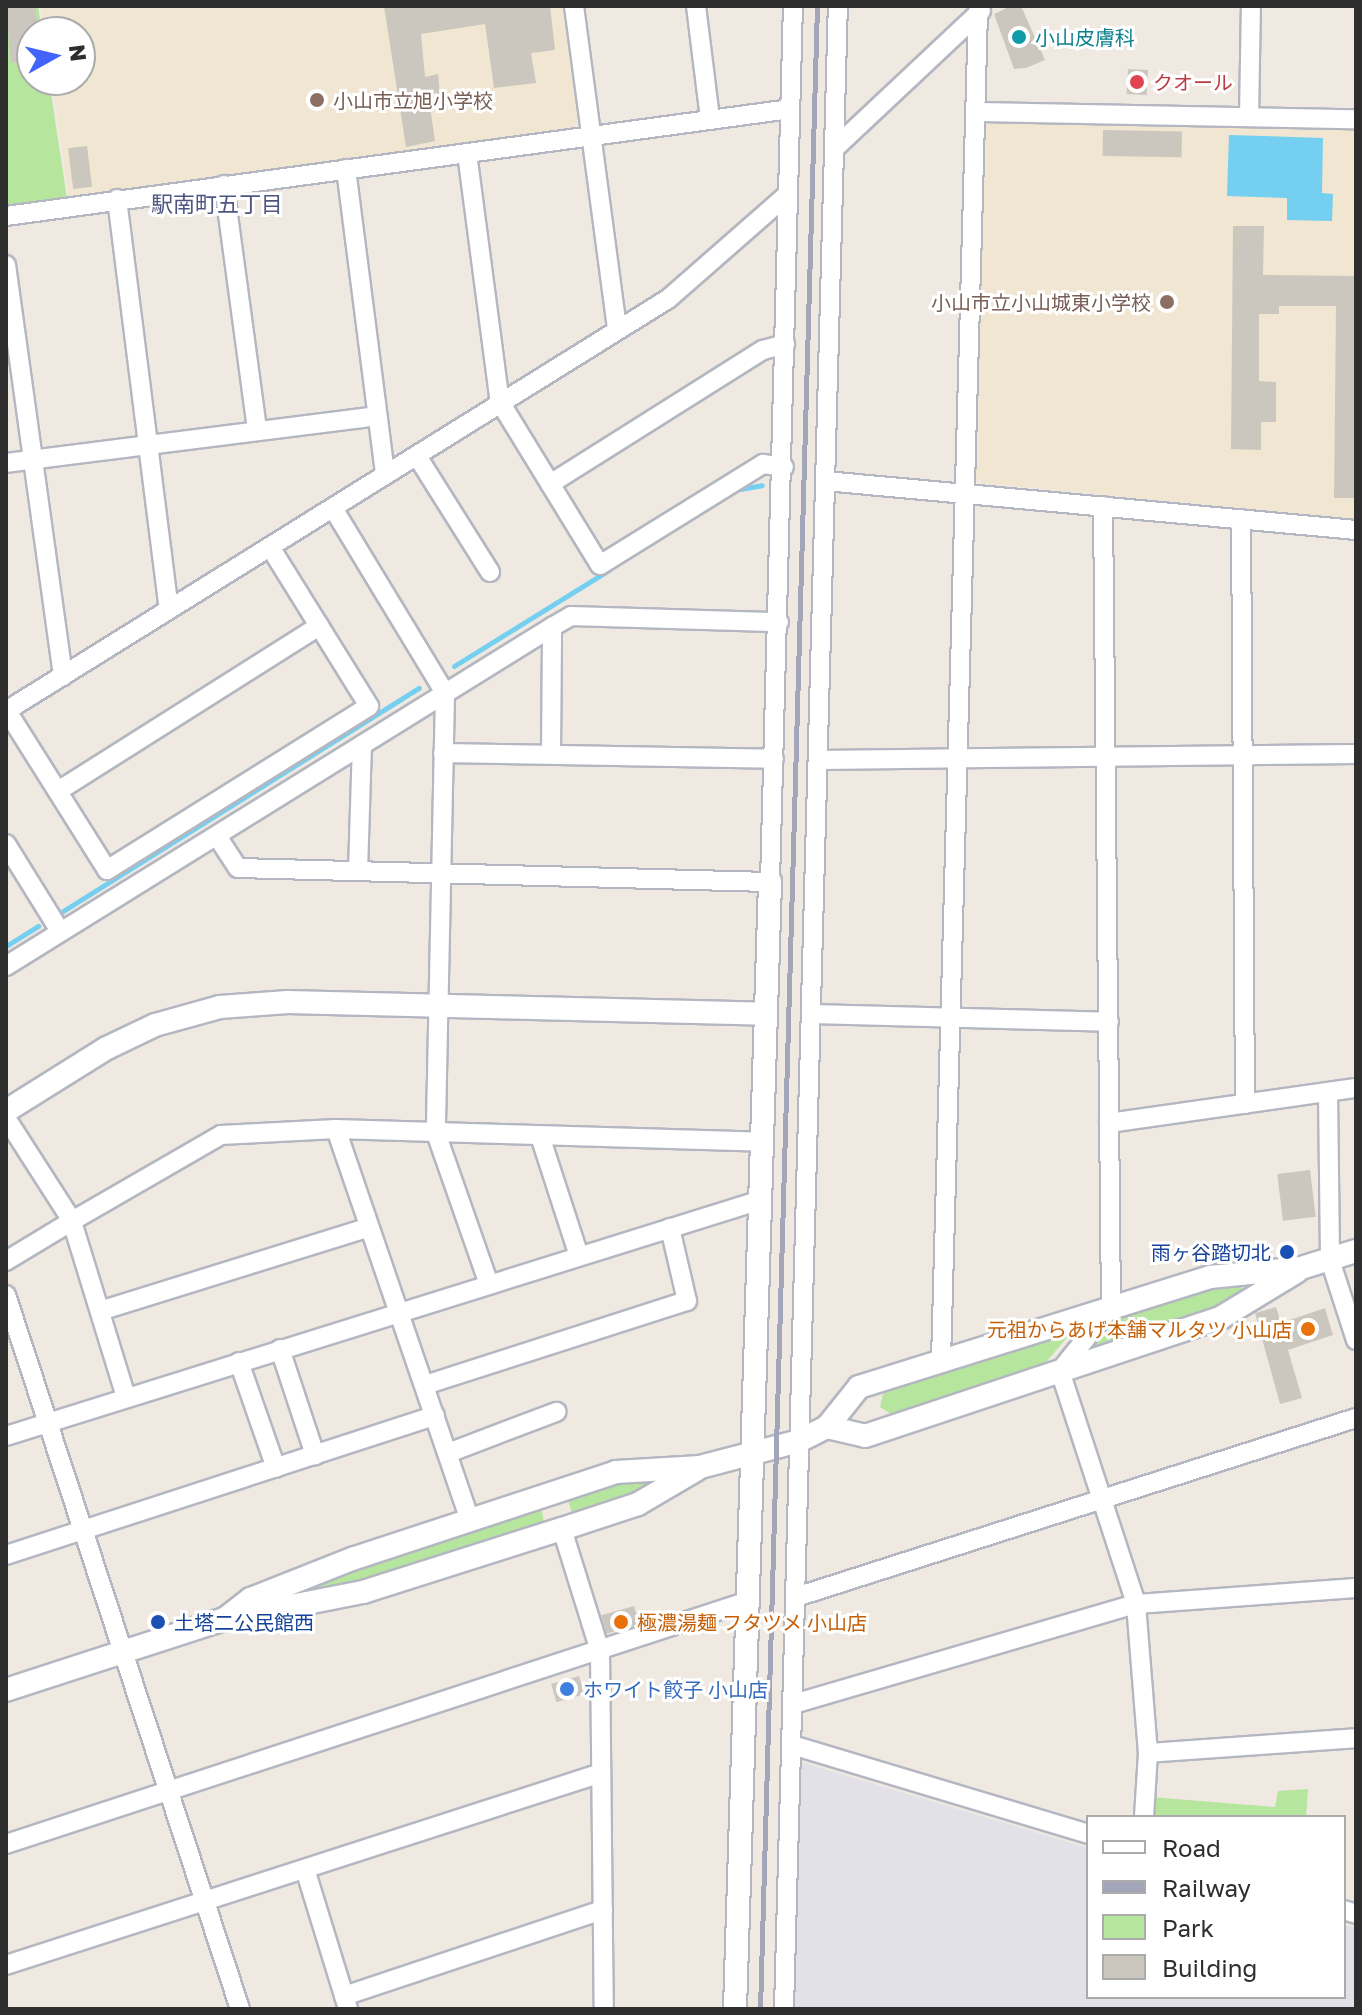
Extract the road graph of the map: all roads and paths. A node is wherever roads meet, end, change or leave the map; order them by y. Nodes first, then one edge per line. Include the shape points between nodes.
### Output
1 (574, 6) edge
2 (696, 6) edge
3 (793, 6) edge
4 (838, 6) edge
5 (1252, 7) edge
6 (982, 10) edge
7 (790, 109) junction
8 (976, 112) junction
9 (1249, 117) junction
10 (710, 119) junction
11 (1356, 119) edge
12 (592, 136) junction
13 (836, 147) junction
14 (467, 153) junction
15 (346, 169) junction
16 (224, 185) junction
17 (787, 195) junction
18 (117, 199) junction
19 (6, 216) edge
20 (6, 265) edge
21 (617, 328) junction
22 (785, 344) junction
23 (500, 402) junction
24 (377, 416) junction
25 (257, 430) junction
26 (148, 444) junction
27 (417, 456) junction
28 (32, 460) junction
29 (6, 463) edge
30 (784, 467) junction
31 (385, 475) junction
32 (825, 481) junction
33 (550, 484) junction
34 (965, 493) junction
35 (1103, 506) junction
36 (333, 508) junction
37 (1241, 519) junction
38 (1356, 530) edge
39 (270, 547) junction
40 (490, 572) dead end
41 (169, 609) junction
42 (779, 622) junction
43 (319, 626) junction
44 (552, 627) junction
45 (63, 676) junction
46 (445, 693) junction
47 (6, 711) edge
48 (362, 745) junction
49 (443, 753) junction
50 (551, 753) junction
51 (1356, 754) edge
52 (1243, 756) junction
53 (774, 759) junction
54 (1105, 759) junction
55 (819, 760) junction
56 (959, 761) junction
57 (58, 791) junction
58 (217, 836) junction
59 (6, 844) edge
60 (358, 871) junction
61 (442, 873) junction
62 (770, 882) junction
63 (60, 931) junction
64 (6, 966) edge
65 (439, 1006) junction
66 (765, 1014) junction
67 (811, 1014) junction
68 (951, 1018) junction
69 (1109, 1022) junction
70 (1356, 1088) edge
71 (1328, 1092) junction
72 (1245, 1104) junction
73 (6, 1111) edge
74 (6, 1118) edge
75 (1109, 1123) junction
76 (336, 1129) junction
77 (436, 1133) junction
78 (540, 1136) junction
79 (762, 1142) junction
80 (761, 1200) junction
81 (72, 1221) junction
82 (367, 1228) junction
83 (670, 1228) junction
84 (1356, 1251) edge
85 (579, 1256) junction
86 (1330, 1260) junction
87 (6, 1261) edge
88 (1301, 1268) junction
89 (489, 1284) junction
90 (6, 1295) edge
91 (1111, 1307) junction
92 (100, 1311) junction
93 (401, 1311) junction
94 (1356, 1340) edge
95 (280, 1349) junction
96 (941, 1361) junction
97 (239, 1362) junction
98 (1060, 1371) junction
99 (425, 1385) junction
100 (126, 1397) junction
101 (556, 1412) dead end
102 (435, 1416) junction
103 (1356, 1418) edge
104 (49, 1421) junction
105 (827, 1427) junction
106 (6, 1436) edge
107 (799, 1441) junction
108 (448, 1453) junction
109 (315, 1455) junction
110 (752, 1455) junction
111 (700, 1467) junction
112 (276, 1468) junction
113 (1103, 1499) junction
114 (470, 1521) junction
115 (85, 1529) junction
116 (562, 1529) junction
117 (6, 1555) edge
118 (1356, 1588) edge
119 (796, 1597) junction
120 (748, 1601) junction
121 (1136, 1604) junction
122 (225, 1619) junction
123 (600, 1651) junction
124 (123, 1652) junction
125 (6, 1690) edge
126 (793, 1704) junction
127 (1356, 1738) edge
128 (792, 1745) junction
129 (1148, 1753) junction
130 (601, 1773) junction
131 (167, 1790) junction
132 (1144, 1815) edge
133 (1086, 1833) edge
134 (6, 1844) edge
135 (305, 1869) junction
136 (204, 1900) junction
137 (603, 1910) junction
138 (6, 1965) edge
139 (346, 2002) edge
140 (240, 2009) edge
141 (604, 2009) edge
142 (735, 2009) edge
143 (784, 2009) edge

1 - 12 street
2 - 10 street
3 - 7 street
4 - 13 street
5 - 9 street
6 - 8 street
6 - 13 street
7 - 10 street
7 - 17 street
8 - 9 street
8 - 34 street
9 - 11 street
10 - 12 street
12 - 14 street
12 - 21 street
13 - 32 street
14 - 15 street
14 - 23 street
15 - 16 street
15 - 24 street
16 - 18 street
16 - 25 street
17 - 21 street via 668,299
17 - 22 street
18 - 19 street
18 - 26 street
20 - 28 street
21 - 23 street
22 - 30 street
22 - 33 street via 763,350
23 - 27 street
23 - 33 street
24 - 25 street
24 - 31 street
25 - 26 street
26 - 28 street
26 - 41 street
27 - 31 street
27 - 40 street
28 - 29 street
28 - 45 street
30 - 33 street via 763,464 600,565
30 - 42 street
31 - 36 street
32 - 34 street
32 - 55 street
34 - 35 street
34 - 56 street
35 - 37 street
35 - 54 street
36 - 39 street
36 - 46 street
37 - 38 street
37 - 52 street
39 - 41 street
39 - 43 street
41 - 45 street
42 - 44 street via 571,616
42 - 53 street
43 - 57 street
43 - 57 street via 369,706 107,870
44 - 46 street
44 - 50 street
45 - 47 street
46 - 48 street
46 - 49 street
47 - 57 street
48 - 58 street
48 - 60 street
49 - 50 street
49 - 61 street
50 - 53 street
51 - 52 street
52 - 54 street
52 - 72 street
53 - 62 street
54 - 56 street
54 - 69 street
55 - 56 street
55 - 67 street
56 - 68 street
58 - 60 street via 238,868
58 - 63 street
59 - 63 street
60 - 61 street
61 - 62 street
61 - 65 street
62 - 66 street
63 - 64 street
65 - 66 street
65 - 73 street via 288,1002 220,1007 155,1025 107,1048
65 - 77 street
66 - 79 street
67 - 68 street
67 - 107 street
68 - 69 street
68 - 96 street
69 - 75 street
70 - 71 street
71 - 72 street
71 - 86 street
72 - 75 street
74 - 81 street
75 - 91 street
76 - 77 street
76 - 81 street via 221,1135
76 - 82 street
77 - 78 street
77 - 89 street
78 - 79 street
78 - 85 street
79 - 80 street
80 - 83 street
80 - 110 street
81 - 87 street
81 - 92 street
82 - 92 street
82 - 93 street
83 - 85 street
83 - 99 street via 687,1301
84 - 86 street
85 - 89 street
86 - 88 street
86 - 94 street
88 - 91 street via 1210,1277
88 - 98 street via 1222,1317
89 - 93 street
90 - 104 street
91 - 96 street
91 - 98 street
92 - 100 street
93 - 95 street
93 - 99 street
95 - 97 street
95 - 109 street
96 - 105 street via 859,1387
97 - 100 street
97 - 112 street
98 - 105 street via 865,1436
98 - 113 street
99 - 102 street
100 - 104 street
101 - 108 street
102 - 108 street
102 - 109 street
103 - 113 street
104 - 106 street
104 - 115 street
105 - 107 street
107 - 110 street
107 - 119 street
108 - 114 street
109 - 112 street
110 - 111 street
110 - 120 street
111 - 114 street via 616,1472
111 - 116 street via 638,1504
112 - 115 street
113 - 119 street
113 - 121 street
114 - 122 street via 251,1599
115 - 117 street
115 - 124 street
116 - 122 street via 363,1592
116 - 123 street
118 - 121 street
119 - 126 street
120 - 123 street
120 - 142 street
121 - 126 street
121 - 129 street
122 - 124 street
123 - 130 street
123 - 131 street
124 - 125 street
124 - 131 street
126 - 128 street
127 - 129 street
128 - 133 street
128 - 143 street
129 - 132 street
130 - 135 street
130 - 137 street
131 - 134 street
131 - 136 street
135 - 136 street
135 - 139 street
136 - 138 street
136 - 140 street
137 - 139 street
137 - 141 street

